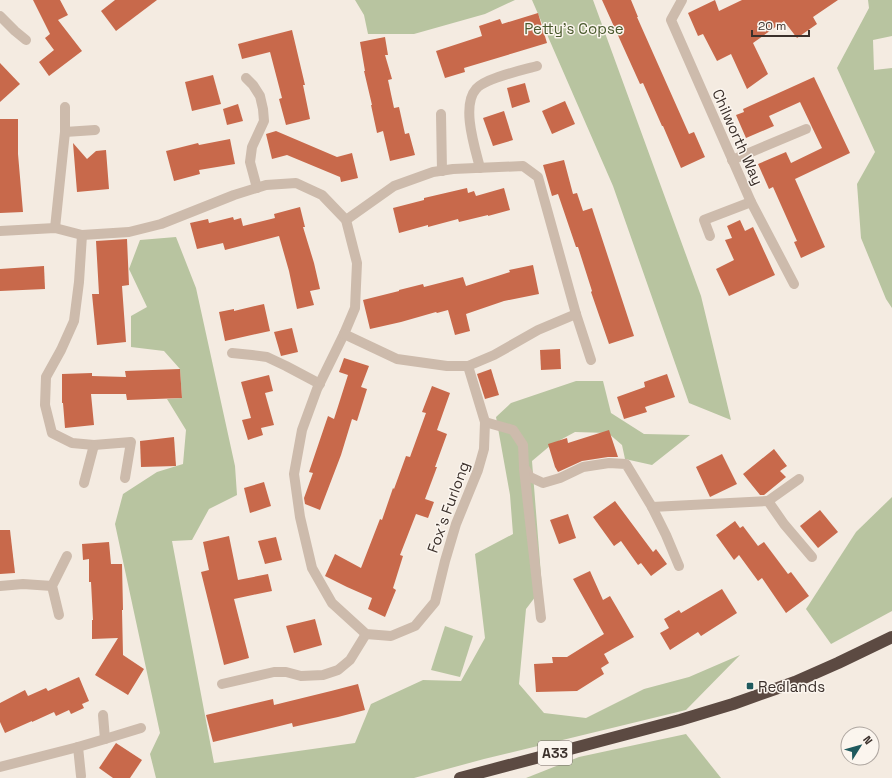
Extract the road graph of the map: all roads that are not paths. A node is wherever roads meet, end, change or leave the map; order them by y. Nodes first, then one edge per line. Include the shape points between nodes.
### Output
1 (682, 0) edge
2 (0, 16) edge
3 (26, 40) dead end
4 (537, 66) dead end
5 (246, 78) dead end
6 (65, 107) dead end
7 (441, 114) dead end
8 (806, 129) dead end
9 (95, 130) dead end
10 (65, 132) junction
11 (732, 160) junction
12 (480, 168) junction
13 (442, 171) junction
14 (257, 188) junction
15 (751, 202) junction
16 (346, 220) junction
17 (54, 228) junction
18 (0, 231) edge
19 (82, 235) junction
20 (710, 236) dead end
21 (794, 284) dead end
22 (576, 314) junction
23 (344, 334) junction
24 (232, 353) dead end
25 (591, 360) dead end
26 (468, 366) junction
27 (320, 384) junction
28 (484, 422) junction
29 (94, 444) junction
30 (524, 467) junction
31 (125, 478) dead end
32 (799, 479) dead end
33 (84, 483) dead end
34 (768, 501) junction
35 (652, 507) junction
36 (67, 556) dead end
37 (812, 557) dead end
38 (679, 566) dead end
39 (0, 586) edge
40 (52, 586) junction
41 (60, 616) dead end
42 (541, 618) dead end
43 (366, 634) junction
44 (892, 637) edge
45 (222, 684) dead end
46 (103, 715) dead end
47 (141, 728) dead end
48 (105, 739) junction
49 (78, 748) junction
50 (0, 767) edge
51 (81, 776) dead end
52 (460, 778) edge

1 - 11 street, Chilworth Way via 671,20
2 - 3 street
4 - 12 street via 496,78 476,89 469,109 470,128
5 - 14 street via 260,96 263,109 264,121 252,147 250,162
6 - 10 street
7 - 13 street
8 - 11 street
9 - 10 street
10 - 17 street
11 - 15 street, Chilworth Way
12 - 13 street via 453,168
12 - 22 street via 523,166 538,177
13 - 16 street via 394,186
14 - 16 street via 296,183 322,195
14 - 19 street via 161,224 129,232
15 - 20 street via 704,220
15 - 21 street, Chilworth Way
16 - 23 street via 357,263 355,308
17 - 18 street
17 - 19 street
19 - 29 street via 74,321 46,378 45,405 52,433 72,443
22 - 25 street
22 - 26 street via 538,330 494,355
23 - 26 street via 397,359 447,366
23 - 27 street
24 - 27 street via 267,357
26 - 28 street, Fox's Furlong
27 - 43 street via 302,430 294,474 300,517 312,568 332,603
28 - 30 street via 513,430 523,445
28 - 43 street, Fox's Furlong via 484,449 444,561 435,602 415,626 391,636
29 - 31 street via 131,442
29 - 33 street
30 - 35 street via 530,476 543,482 560,478 583,467 609,463 626,464
30 - 42 street
32 - 34 street
34 - 35 street
34 - 37 street
35 - 38 street
36 - 40 street
39 - 40 street
40 - 41 street
43 - 45 street via 350,660 338,670 323,675 301,676 274,672
44 - 52 highway, A33 via 838,664 733,704
46 - 48 street
47 - 48 street
48 - 49 street
49 - 50 street
49 - 51 street

